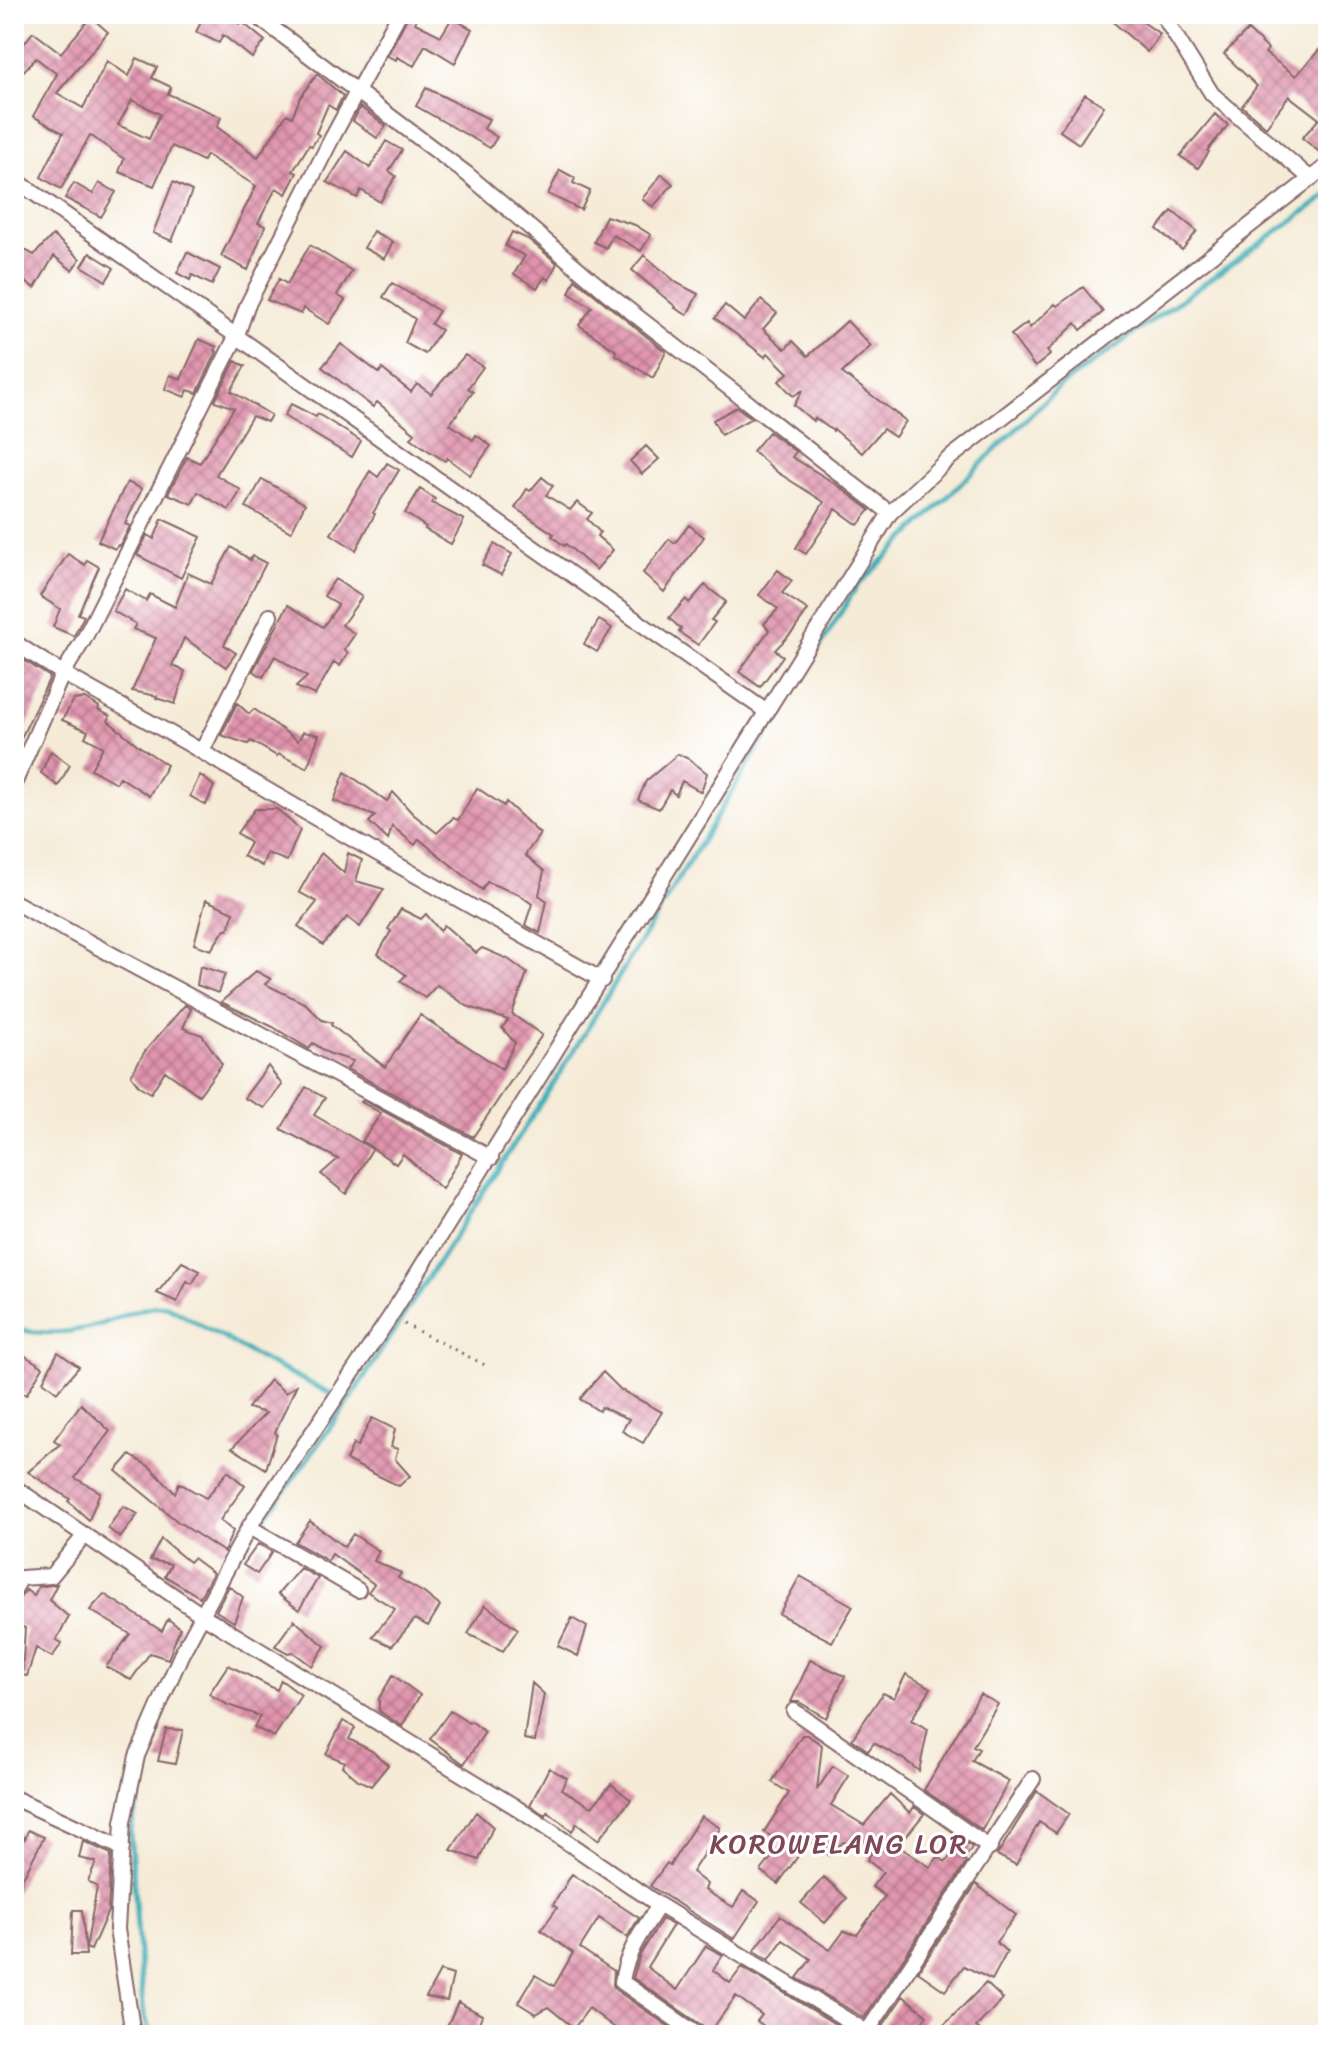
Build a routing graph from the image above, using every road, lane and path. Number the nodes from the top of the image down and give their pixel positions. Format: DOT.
graph roads {
  1 [pos="254,14"];
  2 [pos="399,14"];
  3 [pos="1162,14"];
  4 [pos="358,92"];
  5 [pos="1328,165"];
  6 [pos="14,179"];
  7 [pos="1311,179"];
  8 [pos="237,335"];
  9 [pos="890,513"];
  10 [pos="270,616"];
  11 [pos="14,642"];
  12 [pos="62,675"];
  13 [pos="767,712"];
  14 [pos="202,751"];
  15 [pos="14,783"];
  16 [pos="14,902"];
  17 [pos="602,980"];
  18 [pos="491,1158"];
  19 [pos="405,1325"];
  20 [pos="485,1365"];
  21 [pos="14,1487"];
  22 [pos="254,1530"];
  23 [pos="85,1535"];
  24 [pos="14,1590"];
  25 [pos="358,1590"];
  26 [pos="202,1615"];
  27 [pos="794,1711"];
  28 [pos="1033,1779"];
  29 [pos="14,1798"];
  30 [pos="122,1848"];
  31 [pos="990,1848"];
  32 [pos="659,1905"];
  33 [pos="870,2033"];
  34 [pos="133,2035"];
  35 [pos="698,2035"];
  1 -- 4 [label="street"];
  2 -- 4 [label="street"];
  3 -- 7 [label="street"];
  4 -- 8 [label="street"];
  4 -- 9 [label="street"];
  5 -- 7 [label="street"];
  6 -- 8 [label="street"];
  7 -- 9 [label="street"];
  8 -- 12 [label="street"];
  8 -- 13 [label="street"];
  9 -- 13 [label="street"];
  10 -- 14 [label="street"];
  11 -- 12 [label="street"];
  12 -- 14 [label="street"];
  12 -- 15 [label="street"];
  13 -- 17 [label="street"];
  14 -- 17 [label="street"];
  16 -- 18 [label="street"];
  17 -- 18 [label="street"];
  18 -- 22 [label="street"];
  19 -- 20 [label="path"];
  21 -- 23 [label="street"];
  22 -- 25 [label="street"];
  22 -- 26 [label="street"];
  23 -- 24 [label="street"];
  23 -- 26 [label="street"];
  26 -- 30 [label="street"];
  26 -- 32 [label="street"];
  27 -- 31 [label="street"];
  28 -- 31 [label="street"];
  29 -- 30 [label="street"];
  30 -- 34 [label="street"];
  31 -- 33 [label="street"];
  32 -- 33 [label="street"];
  32 -- 35 [label="street"];
}
